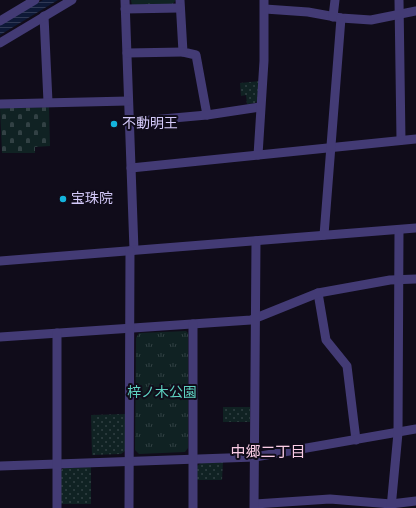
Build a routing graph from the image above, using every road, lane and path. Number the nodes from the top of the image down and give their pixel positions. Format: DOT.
graph roads {
  1 [pos="35,0"];
  2 [pos="72,0"];
  3 [pos="334,0"];
  4 [pos="399,0"];
  5 [pos="125,4"];
  6 [pos="180,4"];
  7 [pos="265,5"];
  8 [pos="416,11"];
  9 [pos="399,14"];
  10 [pos="44,16"];
  11 [pos="337,18"];
  12 [pos="0,21"];
  13 [pos="0,43"];
  14 [pos="183,52"];
  15 [pos="127,53"];
  16 [pos="128,101"];
  17 [pos="48,102"];
  18 [pos="0,104"];
  19 [pos="260,106"];
  20 [pos="207,115"];
  21 [pos="129,122"];
  22 [pos="416,139"];
  23 [pos="401,140"];
  24 [pos="330,148"];
  25 [pos="258,155"];
  26 [pos="131,168"];
  27 [pos="416,228"];
  28 [pos="399,230"];
  29 [pos="324,235"];
  30 [pos="256,241"];
  31 [pos="132,250"];
  32 [pos="0,261"];
  33 [pos="416,279"];
  34 [pos="399,280"];
  35 [pos="318,293"];
  36 [pos="255,318"];
  37 [pos="193,324"];
  38 [pos="129,328"];
  39 [pos="57,333"];
  40 [pos="0,337"];
  41 [pos="416,429"];
  42 [pos="398,433"];
  43 [pos="356,440"];
  44 [pos="255,457"];
  45 [pos="193,460"];
  46 [pos="129,461"];
  47 [pos="57,464"];
  48 [pos="0,466"];
  49 [pos="416,501"];
  50 [pos="254,506"];
  51 [pos="391,506"];
  52 [pos="56,508"];
  53 [pos="129,508"];
  54 [pos="193,508"];
  1 -- 12 [label="street"];
  2 -- 10 [label="street"];
  3 -- 11 [label="street"];
  4 -- 9 [label="street"];
  5 -- 6 [label="street"];
  5 -- 15 [label="street"];
  6 -- 14 [label="street"];
  7 -- 11 [label="street"];
  7 -- 19 [label="street"];
  8 -- 9 [label="street"];
  9 -- 11 [label="street"];
  9 -- 23 [label="street"];
  10 -- 13 [label="street"];
  10 -- 17 [label="street"];
  11 -- 24 [label="street"];
  14 -- 15 [label="street"];
  14 -- 20 [label="street"];
  15 -- 16 [label="street"];
  16 -- 17 [label="street"];
  16 -- 21 [label="street"];
  17 -- 18 [label="street"];
  19 -- 20 [label="street"];
  19 -- 25 [label="street"];
  20 -- 21 [label="street"];
  21 -- 26 [label="street"];
  22 -- 23 [label="street"];
  23 -- 24 [label="street"];
  24 -- 25 [label="street"];
  24 -- 29 [label="street"];
  25 -- 26 [label="street"];
  26 -- 31 [label="street"];
  27 -- 28 [label="street"];
  28 -- 29 [label="street"];
  28 -- 34 [label="street"];
  29 -- 30 [label="street"];
  30 -- 31 [label="street"];
  30 -- 36 [label="street"];
  31 -- 32 [label="street"];
  31 -- 38 [label="street"];
  33 -- 34 [label="street"];
  34 -- 35 [label="street"];
  34 -- 42 [label="street"];
  35 -- 36 [label="street"];
  35 -- 43 [label="street"];
  36 -- 37 [label="street"];
  36 -- 44 [label="street"];
  37 -- 38 [label="street"];
  37 -- 45 [label="street"];
  38 -- 39 [label="street"];
  38 -- 46 [label="street"];
  39 -- 40 [label="street"];
  39 -- 47 [label="street"];
  41 -- 42 [label="street"];
  42 -- 43 [label="street"];
  42 -- 51 [label="street"];
  43 -- 44 [label="street"];
  44 -- 45 [label="street"];
  44 -- 50 [label="street"];
  45 -- 46 [label="street"];
  45 -- 54 [label="street"];
  46 -- 47 [label="street"];
  46 -- 53 [label="street"];
  47 -- 48 [label="street"];
  47 -- 52 [label="street"];
  49 -- 51 [label="street"];
  50 -- 51 [label="street"];
}
